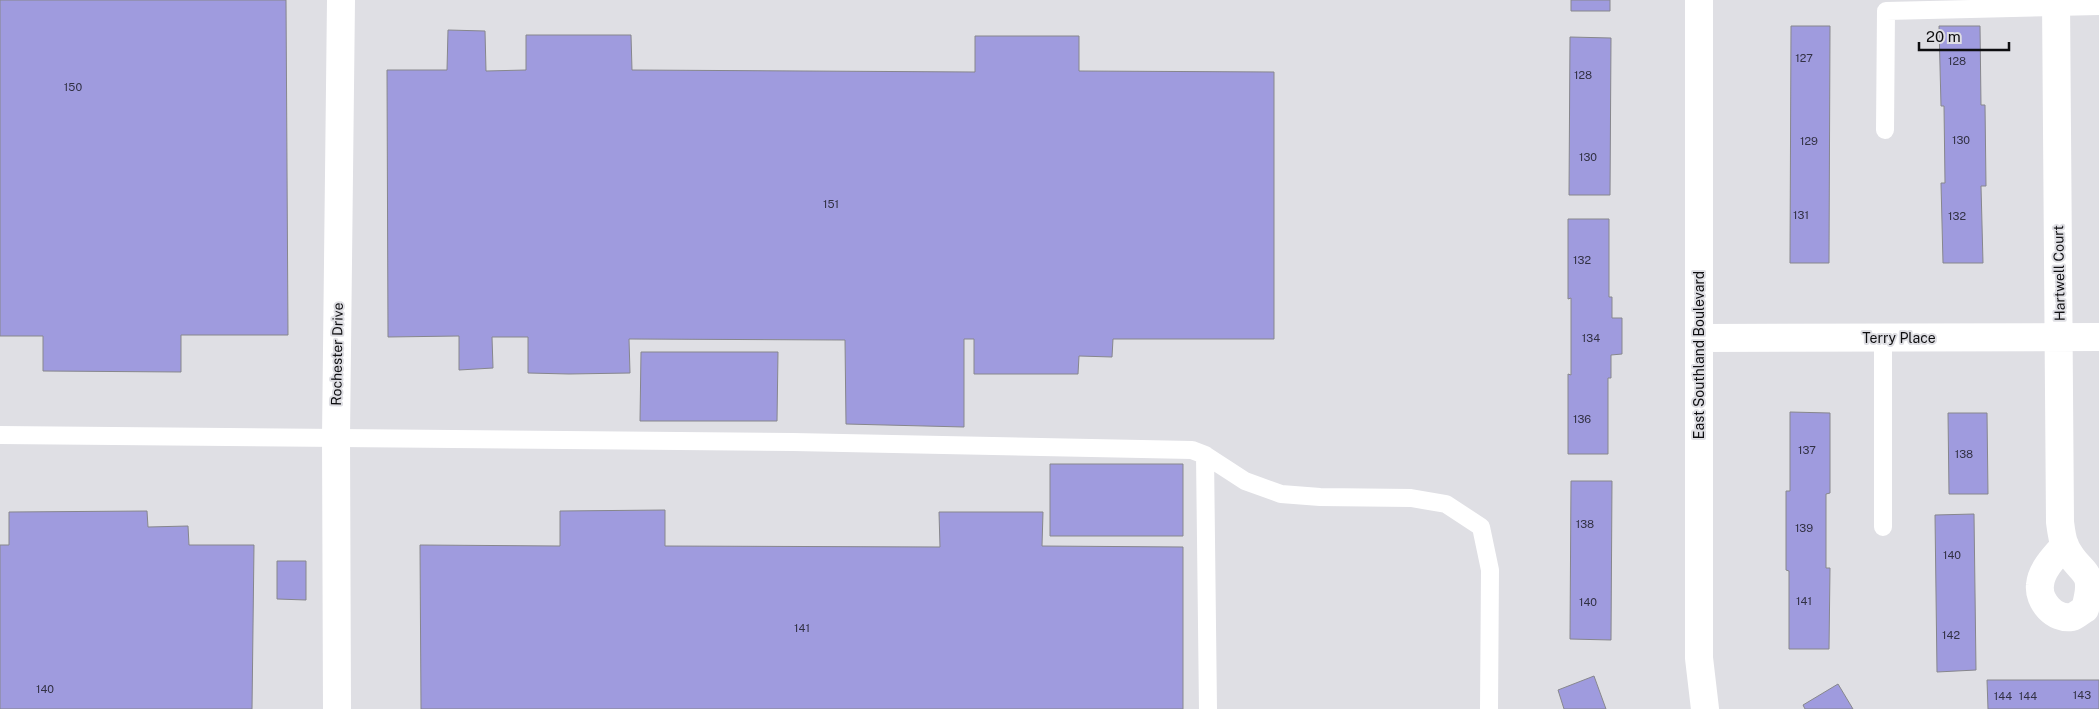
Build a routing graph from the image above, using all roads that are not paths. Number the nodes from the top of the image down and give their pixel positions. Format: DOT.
graph roads {
  1 [pos="341,0"];
  2 [pos="1700,0"];
  3 [pos="2056,4"];
  4 [pos="1886,6"];
  5 [pos="2099,6"];
  6 [pos="1885,130"];
  7 [pos="1699,338"];
  8 [pos="1884,338"];
  9 [pos="2060,338"];
  10 [pos="2099,338"];
  11 [pos="0,435"];
  12 [pos="336,437"];
  13 [pos="1205,455"];
  14 [pos="1883,527"];
  15 [pos="2065,545"];
  16 [pos="337,709"];
  17 [pos="1208,709"];
  18 [pos="1489,709"];
  19 [pos="1705,709"];
  1 -- 12 [label="street, Rochester Drive"];
  2 -- 7 [label="street, East Southland Boulevard"];
  3 -- 4 [label="lane"];
  3 -- 5 [label="lane"];
  3 -- 9 [label="street, Hartwell Court"];
  4 -- 6 [label="lane"];
  7 -- 8 [label="street, Terry Place"];
  7 -- 19 [label="street, East Southland Boulevard"];
  8 -- 9 [label="street, Terry Place"];
  8 -- 14 [label="lane"];
  9 -- 10 [label="street, Terry Place"];
  9 -- 15 [label="street, Hartwell Court"];
  11 -- 12 [label="lane"];
  12 -- 13 [label="lane"];
  12 -- 16 [label="street, Rochester Drive"];
  13 -- 17 [label="lane"];
  13 -- 18 [label="lane"];
}
